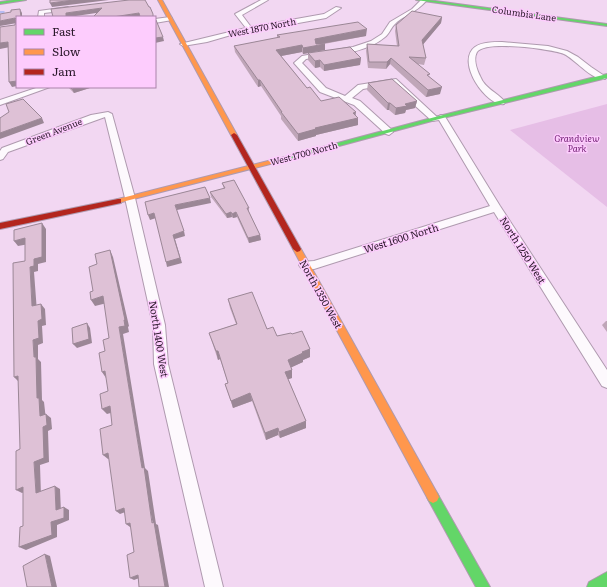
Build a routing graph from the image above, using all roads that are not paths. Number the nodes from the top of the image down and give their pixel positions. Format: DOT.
graph roads {
  1 [pos="24,0"];
  2 [pos="160,0"];
  3 [pos="265,0"];
  4 [pos="418,0"];
  5 [pos="423,0"];
  6 [pos="454,2"];
  7 [pos="0,3"];
  8 [pos="72,8"];
  9 [pos="338,8"];
  10 [pos="41,15"];
  11 [pos="170,19"];
  12 [pos="156,21"];
  13 [pos="607,25"];
  14 [pos="250,30"];
  15 [pos="184,44"];
  16 [pos="605,76"];
  17 [pos="43,88"];
  18 [pos="347,98"];
  19 [pos="502,102"];
  20 [pos="0,103"];
  21 [pos="108,114"];
  22 [pos="438,118"];
  23 [pos="389,132"];
  24 [pos="1,155"];
  25 [pos="251,168"];
  26 [pos="130,198"];
  27 [pos="496,208"];
  28 [pos="0,226"];
  29 [pos="305,265"];
  30 [pos="607,382"];
  31 [pos="607,579"];
  32 [pos="214,587"];
  33 [pos="483,587"];
  34 [pos="594,587"];
  1 -- 7 [label="street"];
  2 -- 11 [label="street, North 1350 West"];
  3 -- 14 [label="street"];
  4 -- 5 [label="street, Columbia Lane"];
  5 -- 6 [label="street, Columbia Lane"];
  5 -- 18 [label="street"];
  6 -- 13 [label="street, Columbia Lane"];
  8 -- 10 [label="street"];
  9 -- 14 [label="street, West 1870 North"];
  11 -- 12 [label="street"];
  11 -- 15 [label="street, North 1350 West"];
  14 -- 15 [label="street, West 1870 North"];
  15 -- 25 [label="street, North 1350 West"];
  16 -- 19 [label="street, West 1700 North"];
  16 -- 19 [label="street"];
  17 -- 20 [label="street"];
  18 -- 22 [label="street, North 1250 West"];
  18 -- 23 [label="street"];
  19 -- 22 [label="street, West 1700 North"];
  21 -- 24 [label="street, Green Avenue"];
  21 -- 26 [label="street, North 1400 West"];
  22 -- 23 [label="street, West 1700 North"];
  22 -- 27 [label="street, North 1250 West"];
  23 -- 25 [label="street, West 1700 North"];
  25 -- 26 [label="street, West 1700 North"];
  25 -- 29 [label="street, North 1350 West"];
  26 -- 28 [label="street, West 1700 North"];
  26 -- 32 [label="street, North 1400 West"];
  27 -- 29 [label="street, West 1600 North"];
  27 -- 30 [label="street, North 1250 West"];
  29 -- 33 [label="street, North 1350 West"];
  31 -- 34 [label="street"];
}
